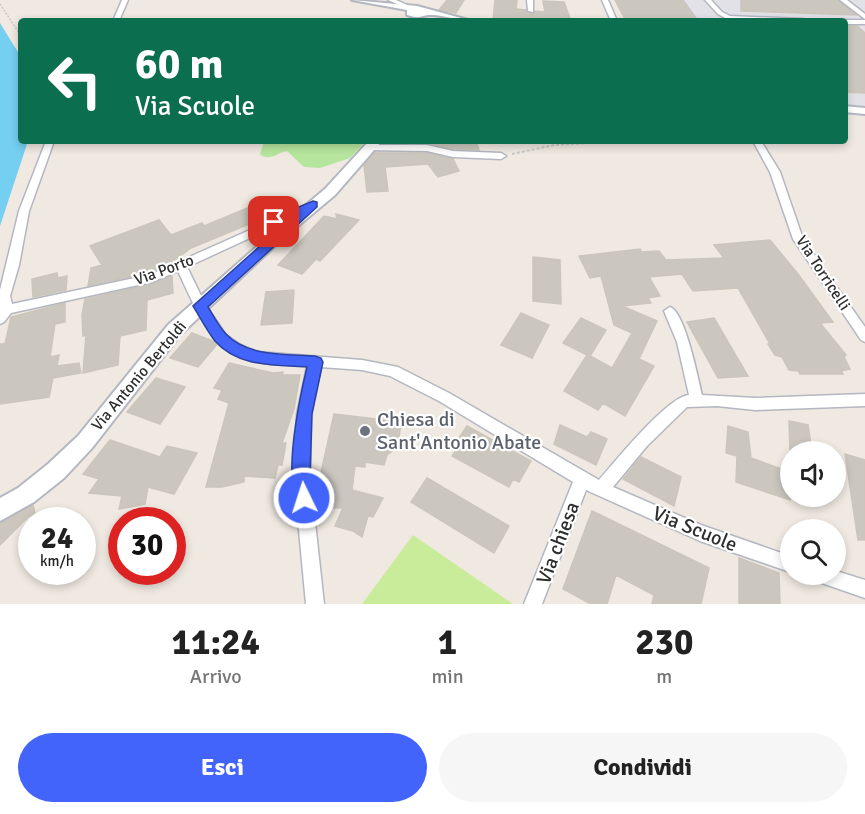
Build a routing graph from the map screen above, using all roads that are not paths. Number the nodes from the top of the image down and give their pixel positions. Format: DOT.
graph roads {
  1 [pos="125,0"];
  2 [pos="356,0"];
  3 [pos="530,0"];
  4 [pos="604,0"];
  5 [pos="708,0"];
  6 [pos="843,0"];
  7 [pos="394,4"];
  8 [pos="531,11"];
  9 [pos="420,13"];
  10 [pos="865,17"];
  11 [pos="117,18"];
  12 [pos="450,18"];
  13 [pos="613,18"];
  14 [pos="729,18"];
  15 [pos="848,22"];
  16 [pos="865,22"];
  17 [pos="848,109"];
  18 [pos="865,111"];
  19 [pos="49,144"];
  20 [pos="759,144"];
  21 [pos="373,145"];
  22 [pos="501,156"];
  23 [pos="313,205"];
  24 [pos="260,229"];
  25 [pos="275,238"];
  26 [pos="180,266"];
  27 [pos="200,306"];
  28 [pos="670,311"];
  29 [pos="3,314"];
  30 [pos="865,337"];
  31 [pos="315,362"];
  32 [pos="865,400"];
  33 [pos="697,401"];
  34 [pos="582,480"];
  35 [pos="601,490"];
  36 [pos="0,510"];
  37 [pos="780,561"];
  38 [pos="846,583"];
  39 [pos="865,589"];
  40 [pos="315,604"];
  41 [pos="533,604"];
  1 -- 11 [label="street"];
  2 -- 7 [label="street"];
  3 -- 8 [label="street"];
  4 -- 13 [label="street"];
  5 -- 14 [label="street"];
  6 -- 10 [label="street"];
  7 -- 9 [label="street"];
  9 -- 12 [label="street"];
  15 -- 16 [label="street"];
  17 -- 18 [label="street"];
  19 -- 29 [label="street, Via Porto"];
  20 -- 30 [label="street, Via Torricelli"];
  21 -- 22 [label="street"];
  21 -- 23 [label="street, Via Antonio Bertoldi"];
  23 -- 24 [label="street, Via Porto"];
  23 -- 25 [label="street, Via Antonio Bertoldi"];
  24 -- 25 [label="street"];
  24 -- 26 [label="street, Via Porto"];
  25 -- 27 [label="street, Via Antonio Bertoldi"];
  26 -- 27 [label="street, Via Scuole"];
  26 -- 29 [label="street, Via Porto"];
  27 -- 31 [label="street, Via Scuole"];
  27 -- 36 [label="street, Via Antonio Bertoldi"];
  28 -- 33 [label="street"];
  31 -- 34 [label="street, Via Scuole"];
  31 -- 40 [label="street"];
  32 -- 33 [label="street"];
  33 -- 35 [label="street"];
  34 -- 35 [label="street, Via Scuole"];
  34 -- 41 [label="street, Via chiesa"];
  35 -- 37 [label="street, Via Scuole"];
  38 -- 39 [label="street"];
}
